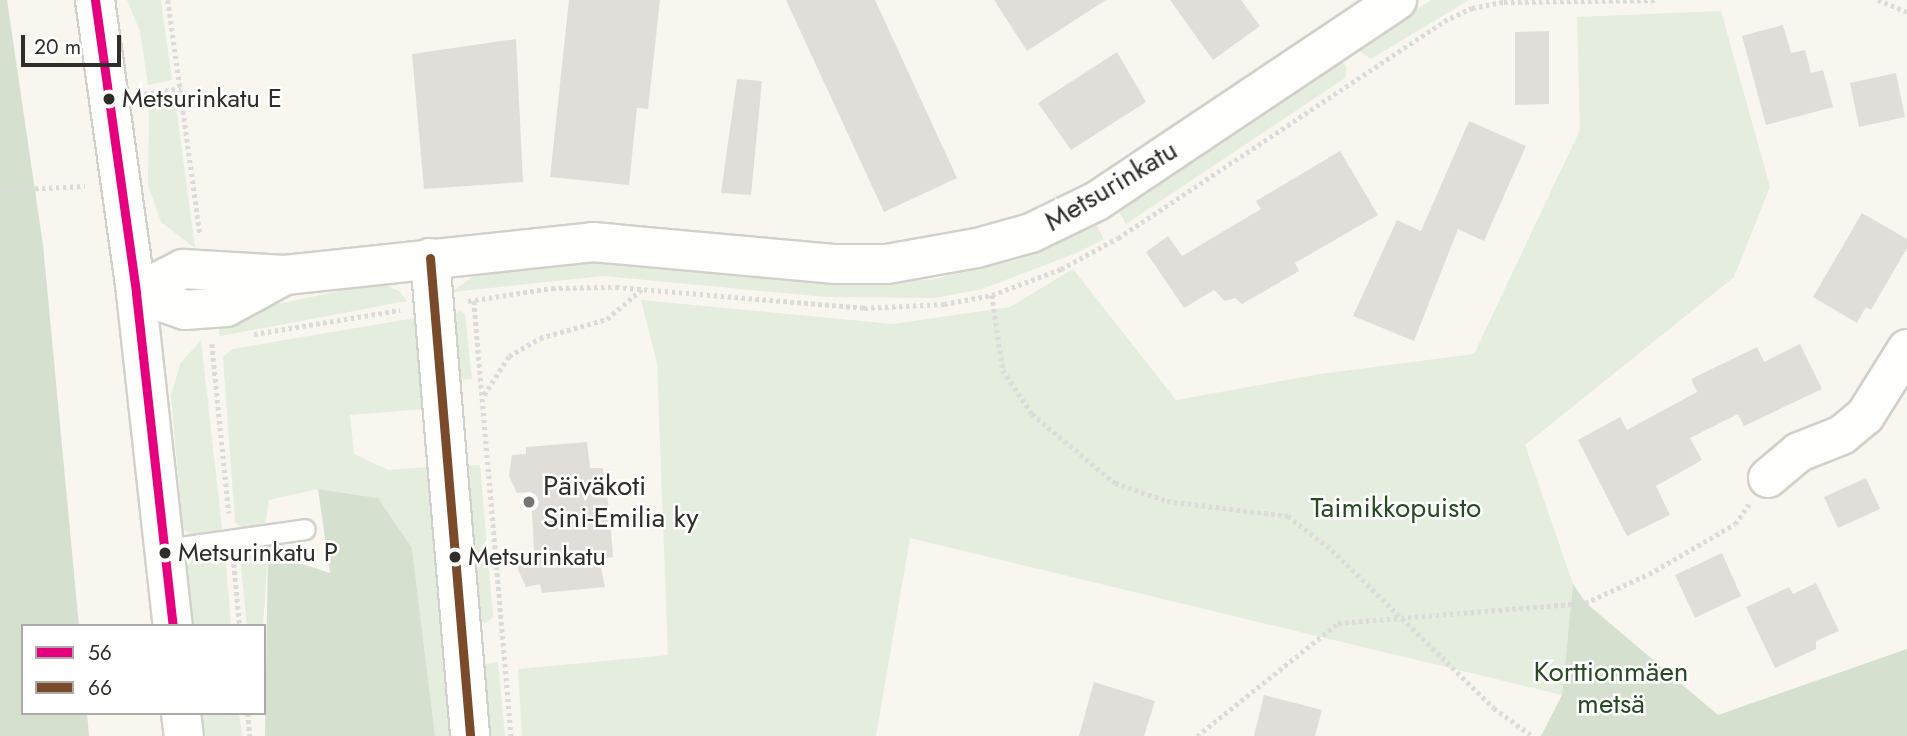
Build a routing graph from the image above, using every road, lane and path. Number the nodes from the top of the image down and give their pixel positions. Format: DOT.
graph roads {
  1 [pos="95,0"];
  2 [pos="1878,0"];
  3 [pos="1372,6"];
  4 [pos="1907,12"];
  5 [pos="181,88"];
  6 [pos="144,94"];
  7 [pos="121,182"];
  8 [pos="0,190"];
  9 [pos="430,258"];
  10 [pos="643,289"];
  11 [pos="136,293"];
  12 [pos="992,295"];
  13 [pos="474,301"];
  14 [pos="1907,349"];
  15 [pos="483,397"];
  16 [pos="1768,478"];
  17 [pos="304,529"];
  18 [pos="165,549"];
  19 [pos="1398,619"];
  20 [pos="173,624"];
  21 [pos="181,715"];
  22 [pos="248,715"];
  23 [pos="184,736"];
  24 [pos="250,736"];
  25 [pos="470,736"];
  26 [pos="511,736"];
  27 [pos="1197,736"];
  28 [pos="1532,736"];
  1 -- 7 [label="street"];
  2 -- 4 [label="path"];
  3 -- 9 [label="street, Metsurinkatu"];
  5 -- 6 [label="path"];
  7 -- 8 [label="path"];
  7 -- 11 [label="street"];
  9 -- 11 [label="street, Metsurinkatu"];
  9 -- 25 [label="street"];
  10 -- 15 [label="path"];
  11 -- 18 [label="street"];
  12 -- 19 [label="path"];
  13 -- 15 [label="path"];
  14 -- 16 [label="street"];
  15 -- 26 [label="path"];
  16 -- 19 [label="path"];
  17 -- 18 [label="lane"];
  18 -- 20 [label="street"];
  19 -- 27 [label="path"];
  19 -- 28 [label="path"];
  21 -- 23 [label="street"];
  22 -- 24 [label="path"];
}
